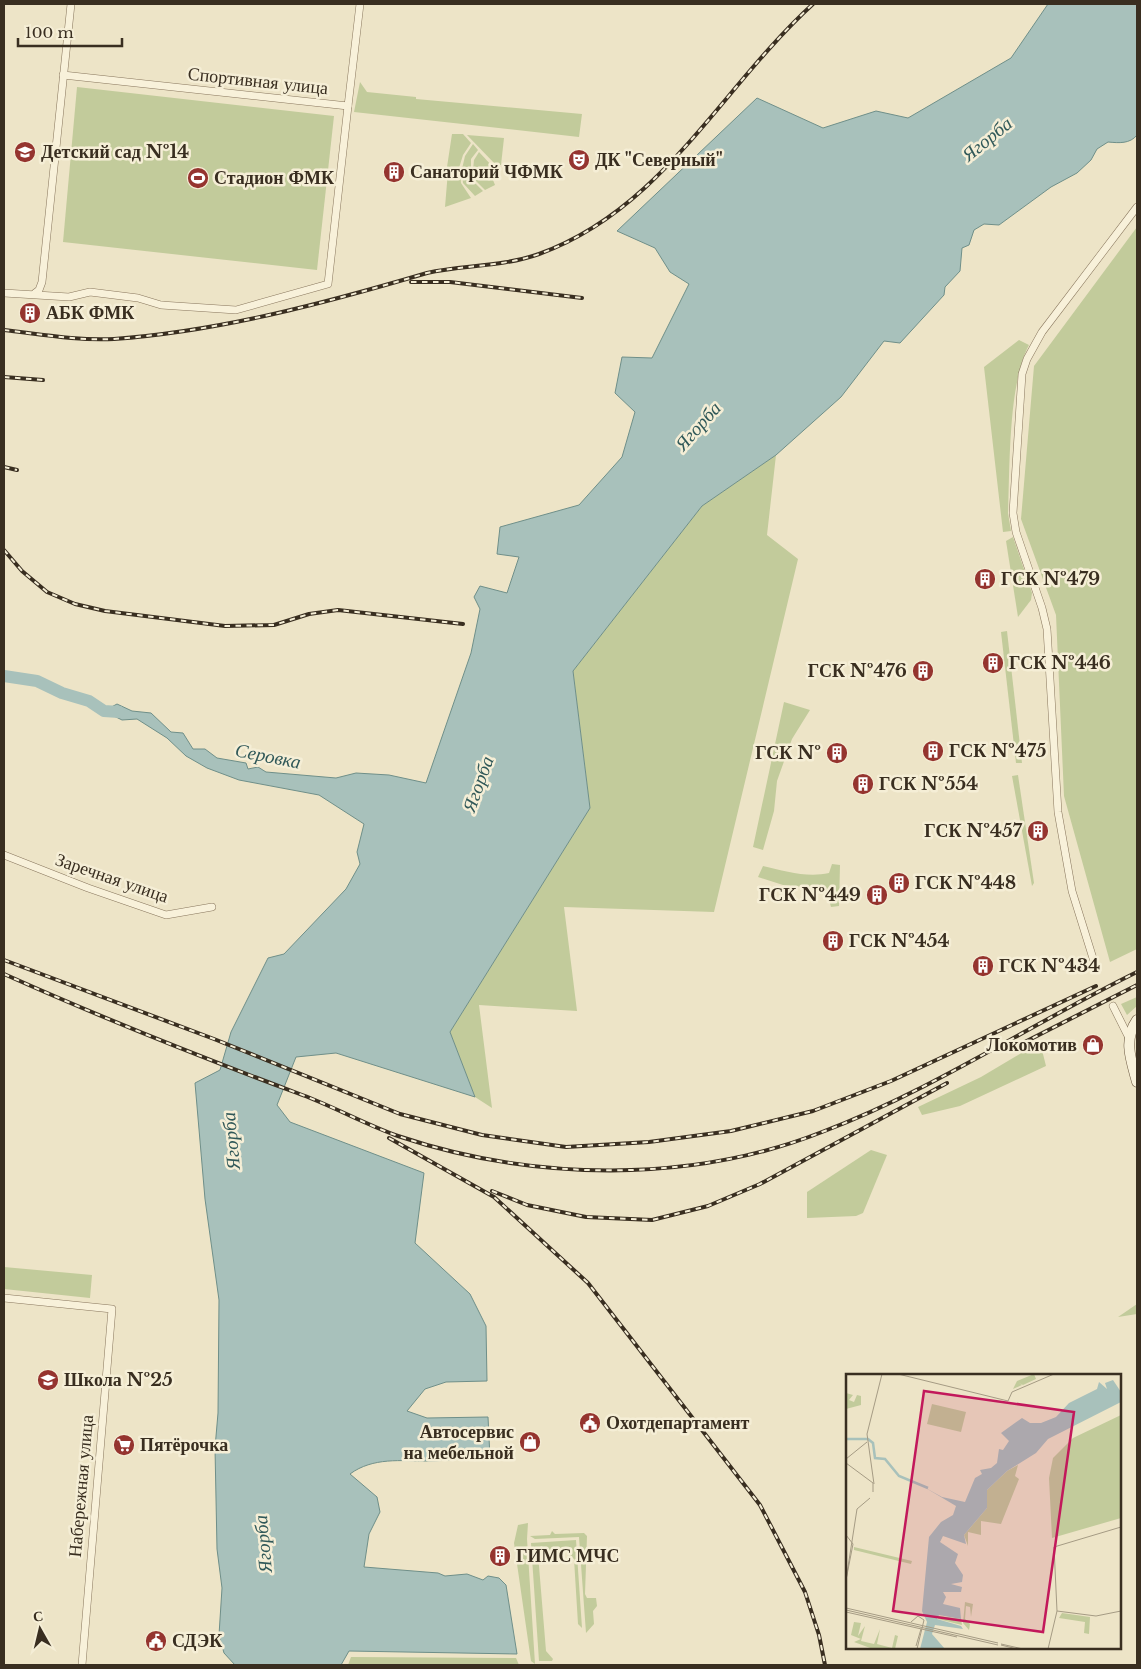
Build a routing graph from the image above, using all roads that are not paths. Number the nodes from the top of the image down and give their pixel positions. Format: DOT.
graph roads {
  1 [pos="71,4"];
  2 [pos="360,4"];
  3 [pos="63,75"];
  4 [pos="348,106"];
  5 [pos="1137,207"];
  6 [pos="4,293"];
  7 [pos="36,293"];
  8 [pos="4,854"];
  9 [pos="212,906"];
  10 [pos="1096,968"];
  11 [pos="1113,1006"];
  12 [pos="1137,1020"];
  13 [pos="1129,1038"];
  14 [pos="1137,1082"];
  15 [pos="4,1298"];
  16 [pos="82,1665"];
  1 -- 3 [label="street"];
  2 -- 4 [label="street, Спортивная улица"];
  3 -- 4 [label="street, Спортивная улица"];
  3 -- 7 [label="street"];
  4 -- 7 [label="street"];
  5 -- 10 [label="street"];
  6 -- 7 [label="street"];
  8 -- 9 [label="street, Заречная улица"];
  11 -- 13 [label="street"];
  12 -- 13 [label="street"];
  13 -- 14 [label="street"];
  15 -- 16 [label="street, Набережная улица"];
}
